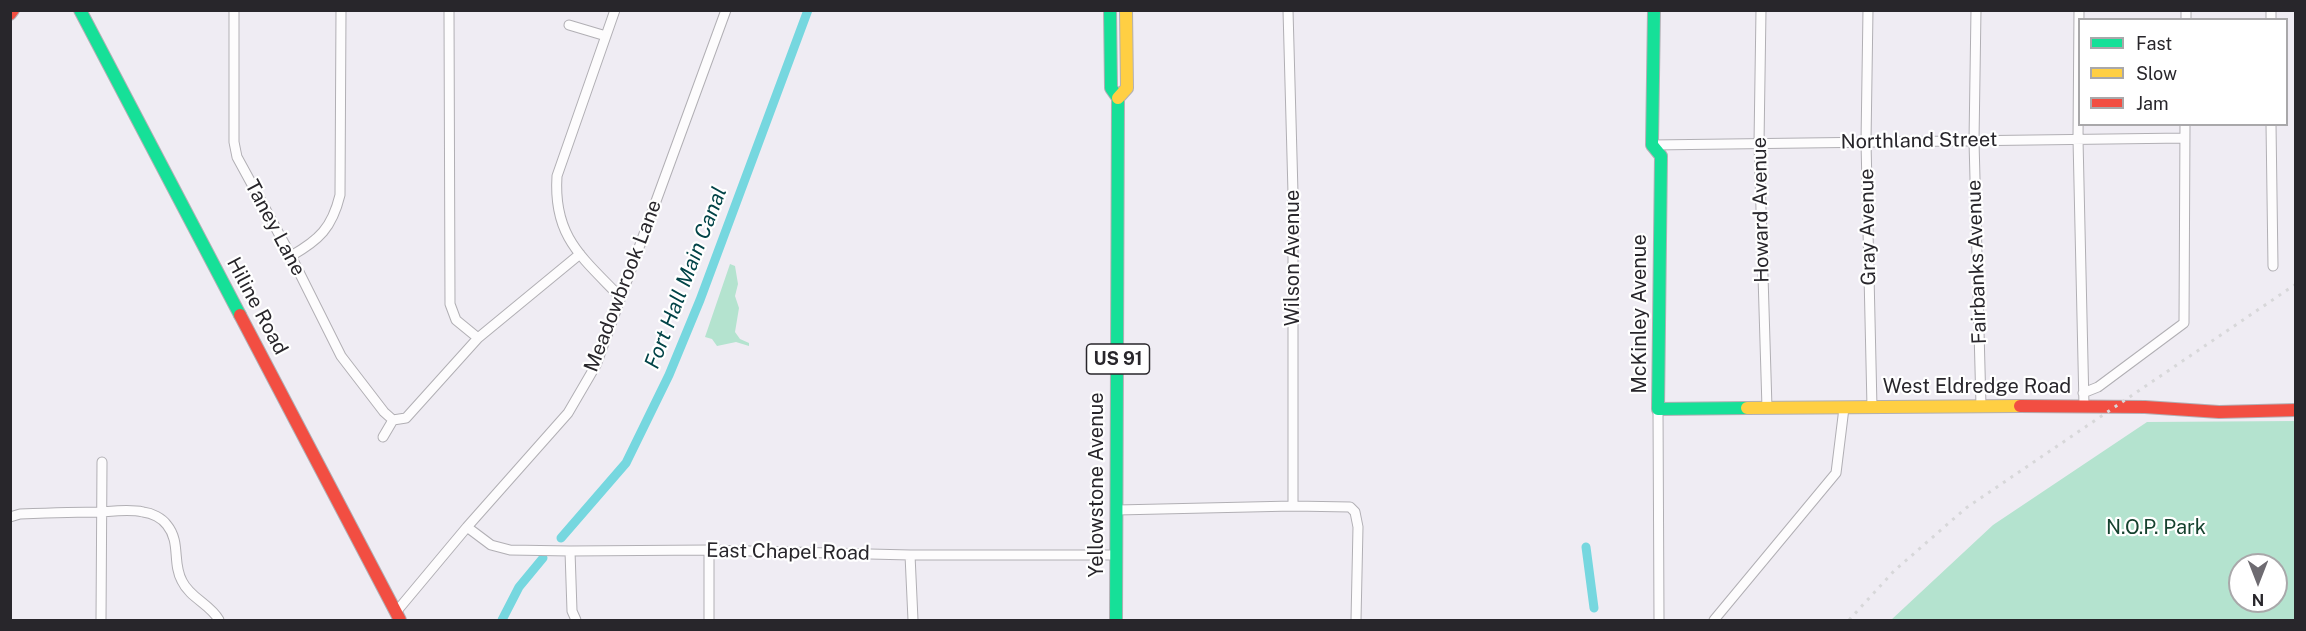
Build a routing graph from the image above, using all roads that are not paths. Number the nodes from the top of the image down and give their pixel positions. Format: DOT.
graph roads {
  1 [pos="80,10"];
  2 [pos="234,10"];
  3 [pos="341,10"];
  4 [pos="449,10"];
  5 [pos="615,10"];
  6 [pos="726,10"];
  7 [pos="1110,10"];
  8 [pos="1126,10"];
  9 [pos="1288,10"];
  10 [pos="1654,10"];
  11 [pos="1761,10"];
  12 [pos="1868,10"];
  13 [pos="1976,10"];
  14 [pos="569,25"];
  15 [pos="606,36"];
  16 [pos="1118,98"];
  17 [pos="2078,126"];
  18 [pos="2185,126"];
  19 [pos="2271,126"];
  20 [pos="2185,138"];
  21 [pos="2078,139"];
  22 [pos="1974,141"];
  23 [pos="1866,142"];
  24 [pos="1759,143"];
  25 [pos="1652,145"];
  26 [pos="580,254"];
  27 [pos="291,256"];
  28 [pos="2273,266"];
  29 [pos="621,298"];
  30 [pos="478,338"];
  31 [pos="2083,393"];
  32 [pos="1981,406"];
  33 [pos="2084,406"];
  34 [pos="1872,407"];
  35 [pos="1767,408"];
  36 [pos="1844,408"];
  37 [pos="1658,409"];
  38 [pos="2295,410"];
  39 [pos="393,420"];
  40 [pos="383,437"];
  41 [pos="102,462"];
  42 [pos="1293,506"];
  43 [pos="1117,510"];
  44 [pos="102,512"];
  45 [pos="10,517"];
  46 [pos="467,527"];
  47 [pos="709,550"];
  48 [pos="570,551"];
  49 [pos="910,555"];
  50 [pos="1116,555"];
  51 [pos="398,616"];
  52 [pos="102,621"];
  53 [pos="219,621"];
  54 [pos="576,621"];
  55 [pos="709,621"];
  56 [pos="913,621"];
  57 [pos="1116,621"];
  58 [pos="1356,621"];
  59 [pos="1659,621"];
  60 [pos="1714,621"];
  1 -- 51 [label="street, Hiline Road"];
  2 -- 27 [label="street, Taney Lane"];
  3 -- 27 [label="street"];
  4 -- 30 [label="street"];
  5 -- 15 [label="street"];
  6 -- 29 [label="street, Meadowbrook Lane"];
  7 -- 16 [label="street, Yellowstone Avenue / US 91"];
  8 -- 16 [label="street, Yellowstone Avenue / US 91"];
  9 -- 42 [label="street, Wilson Avenue"];
  10 -- 25 [label="street, McKinley Avenue"];
  11 -- 24 [label="street, Howard Avenue"];
  12 -- 23 [label="street, Gray Avenue"];
  13 -- 22 [label="street, Fairbanks Avenue"];
  14 -- 15 [label="street"];
  15 -- 26 [label="street"];
  16 -- 43 [label="street, Yellowstone Avenue / US 91"];
  17 -- 21 [label="street"];
  18 -- 20 [label="street"];
  19 -- 28 [label="street"];
  20 -- 21 [label="street, Northland Street"];
  20 -- 31 [label="street"];
  21 -- 22 [label="street, Northland Street"];
  21 -- 31 [label="street"];
  22 -- 23 [label="street, Northland Street"];
  22 -- 32 [label="street, Fairbanks Avenue"];
  23 -- 24 [label="street, Northland Street"];
  23 -- 34 [label="street, Gray Avenue"];
  24 -- 25 [label="street, Northland Street"];
  24 -- 35 [label="street, Howard Avenue"];
  25 -- 37 [label="street, McKinley Avenue"];
  26 -- 29 [label="street"];
  26 -- 30 [label="street"];
  27 -- 39 [label="street, Taney Lane"];
  29 -- 46 [label="street, Meadowbrook Lane"];
  30 -- 39 [label="street"];
  31 -- 33 [label="street"];
  32 -- 33 [label="street, West Eldredge Road"];
  32 -- 34 [label="street, West Eldredge Road"];
  33 -- 38 [label="street, West Eldredge Road"];
  34 -- 36 [label="street, West Eldredge Road"];
  35 -- 36 [label="street, West Eldredge Road"];
  35 -- 37 [label="street, West Eldredge Road"];
  36 -- 60 [label="street"];
  37 -- 59 [label="street, McKinley Avenue"];
  39 -- 40 [label="street"];
  41 -- 44 [label="street"];
  42 -- 43 [label="street"];
  42 -- 58 [label="street"];
  43 -- 50 [label="street, Yellowstone Avenue / US 91"];
  44 -- 45 [label="street"];
  44 -- 52 [label="street"];
  44 -- 53 [label="street"];
  46 -- 48 [label="street, East Chapel Road"];
  46 -- 51 [label="street, Meadowbrook Lane"];
  47 -- 48 [label="street, East Chapel Road"];
  47 -- 49 [label="street, East Chapel Road"];
  47 -- 55 [label="street"];
  48 -- 54 [label="street"];
  49 -- 50 [label="street, East Chapel Road"];
  49 -- 56 [label="street"];
  50 -- 57 [label="street, Yellowstone Avenue / US 91"];
}
